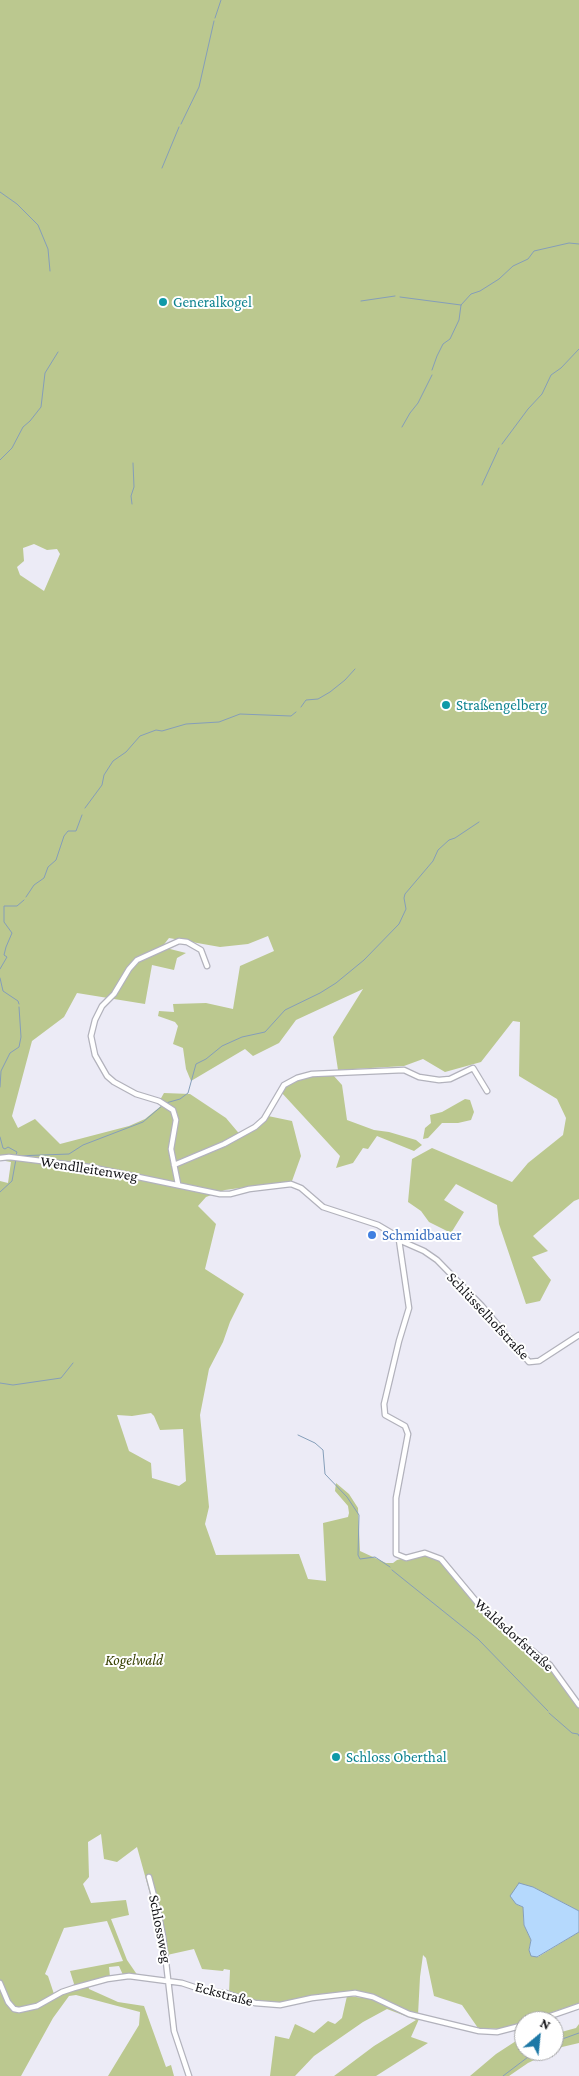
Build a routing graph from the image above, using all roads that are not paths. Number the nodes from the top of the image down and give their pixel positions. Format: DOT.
graph roads {
  1 [pos="208,966"];
  2 [pos="488,1091"];
  3 [pos="0,1158"];
  4 [pos="174,1165"];
  5 [pos="178,1184"];
  6 [pos="399,1240"];
  7 [pos="579,1336"];
  8 [pos="579,1705"];
  9 [pos="149,1877"];
  10 [pos="169,1982"];
  11 [pos="0,1983"];
  12 [pos="579,2006"];
  13 [pos="564,2011"];
  14 [pos="514,2028"];
  15 [pos="188,2076"];
  1 -- 4 [label="street"];
  2 -- 4 [label="street"];
  3 -- 5 [label="street, Wendlleitenweg"];
  4 -- 5 [label="street"];
  5 -- 6 [label="street"];
  6 -- 7 [label="street, Schlüsselhofstraße"];
  6 -- 8 [label="street, Waldsdorfstraße"];
  9 -- 10 [label="street, Schlossweg"];
  10 -- 11 [label="street, Eckstraße"];
  10 -- 14 [label="street, Eckstraße"];
  10 -- 15 [label="street, Schlossweg"];
  12 -- 13 [label="street"];
}
